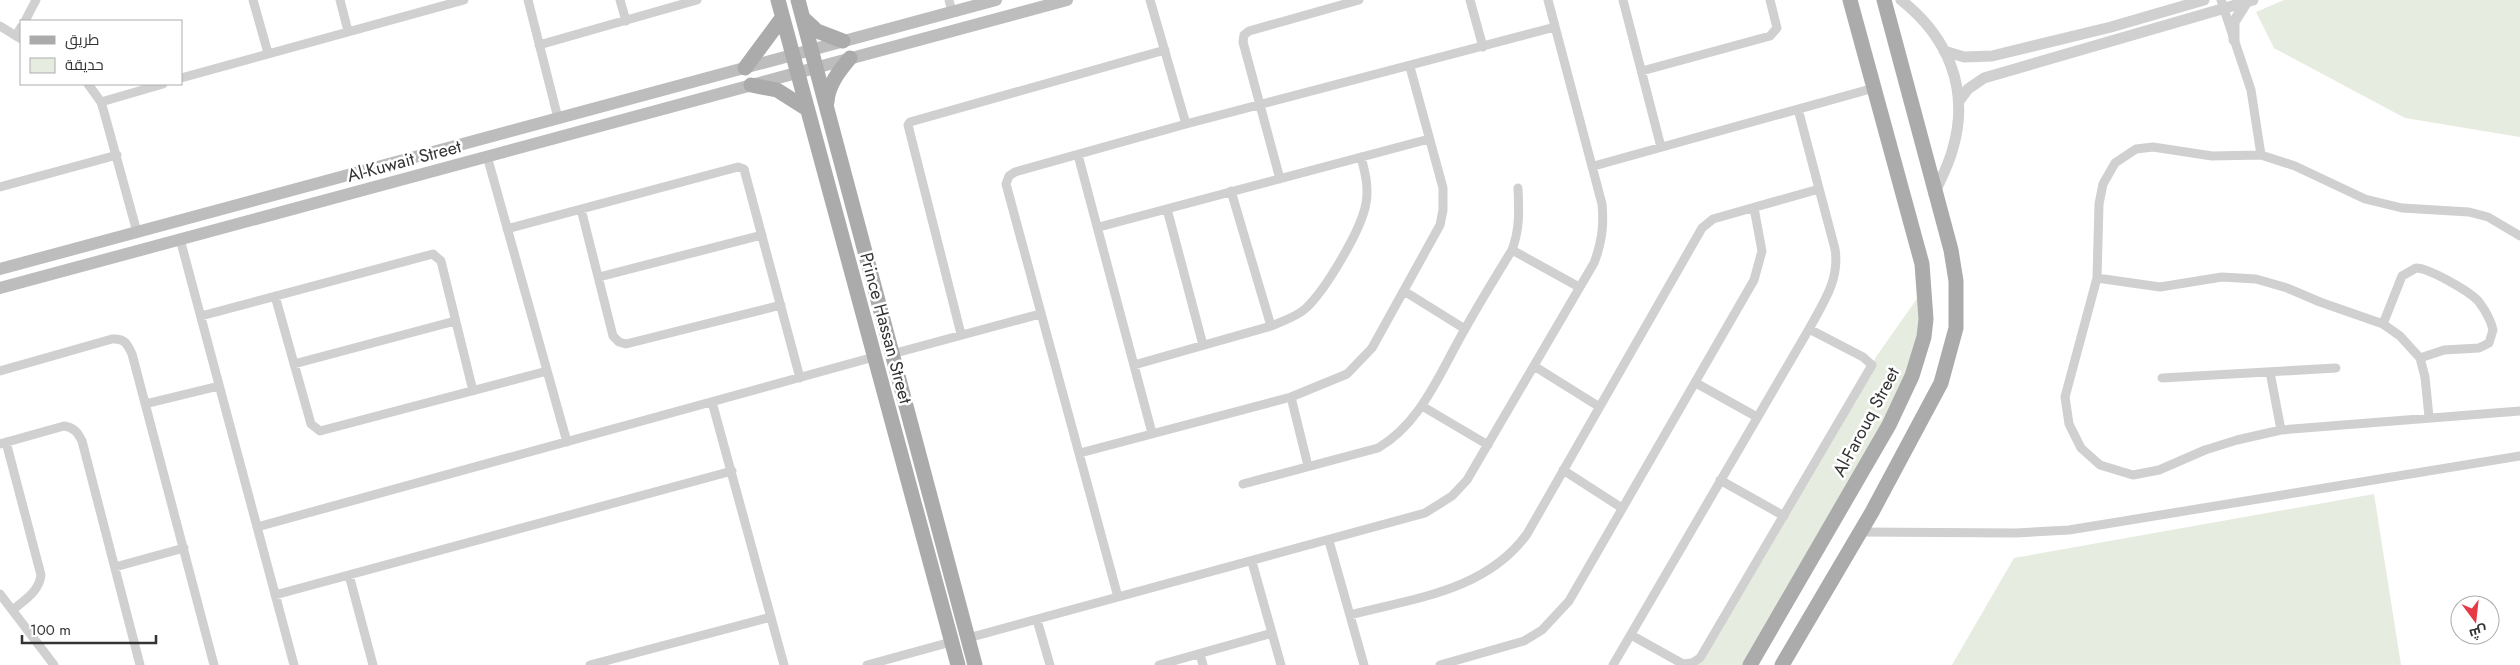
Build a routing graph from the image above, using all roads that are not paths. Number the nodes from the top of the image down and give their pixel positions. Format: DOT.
graph roads {
  1 [pos="36,0"];
  2 [pos="252,0"];
  3 [pos="340,0"];
  4 [pos="422,0"];
  5 [pos="464,0"];
  6 [pos="528,0"];
  7 [pos="620,0"];
  8 [pos="697,0"];
  9 [pos="778,0"];
  10 [pos="996,0"];
  11 [pos="1067,0"];
  12 [pos="1150,0"];
  13 [pos="1359,0"];
  14 [pos="1470,0"];
  15 [pos="1548,0"];
  16 [pos="1623,0"];
  17 [pos="1770,0"];
  18 [pos="1850,0"];
  19 [pos="1884,0"];
  20 [pos="1901,0"];
  21 [pos="2204,0"];
  22 [pos="2249,2"];
  23 [pos="2222,5"];
  24 [pos="951,6"];
  25 [pos="800,7"];
  26 [pos="425,11"];
  27 [pos="782,18"];
  28 [pos="25,20"];
  29 [pos="626,21"];
  30 [pos="0,26"];
  31 [pos="1555,27"];
  32 [pos="348,31"];
  33 [pos="19,37"];
  34 [pos="2234,40"];
  35 [pos="843,41"];
  36 [pos="539,45"];
  37 [pos="1483,47"];
  38 [pos="812,50"];
  39 [pos="1165,50"];
  40 [pos="1944,51"];
  41 [pos="268,53"];
  42 [pos="792,55"];
  43 [pos="850,58"];
  44 [pos="1410,67"];
  45 [pos="745,68"];
  46 [pos="816,68"];
  47 [pos="1642,71"];
  48 [pos="797,73"];
  49 [pos="182,78"];
  50 [pos="89,85"];
  51 [pos="160,85"];
  52 [pos="751,85"];
  53 [pos="1874,88"];
  54 [pos="1959,101"];
  55 [pos="101,102"];
  56 [pos="1259,104"];
  57 [pos="827,106"];
  58 [pos="807,109"];
  59 [pos="1798,109"];
  60 [pos="558,118"];
  61 [pos="1186,124"];
  62 [pos="1429,138"];
  63 [pos="1661,148"];
  64 [pos="117,155"];
  65 [pos="2261,155"];
  66 [pos="487,156"];
  67 [pos="1078,156"];
  68 [pos="1361,157"];
  69 [pos="1594,166"];
  70 [pos="349,175"];
  71 [pos="1280,179"];
  72 [pos="0,187"];
  73 [pos="1518,188"];
  74 [pos="1818,189"];
  75 [pos="1231,191"];
  76 [pos="356,192"];
  77 [pos="1934,194"];
  78 [pos="1754,208"];
  79 [pos="581,209"];
  80 [pos="1167,209"];
  81 [pos="1099,227"];
  82 [pos="507,229"];
  83 [pos="137,232"];
  84 [pos="762,235"];
  85 [pos="2520,236"];
  86 [pos="180,239"];
  87 [pos="1512,250"];
  88 [pos="0,269"];
  89 [pos="599,277"];
  90 [pos="2097,278"];
  91 [pos="1579,287"];
  92 [pos="0,288"];
  93 [pos="1404,291"];
  94 [pos="275,296"];
  95 [pos="780,305"];
  96 [pos="1040,314"];
  97 [pos="201,316"];
  98 [pos="455,321"];
  99 [pos="2383,324"];
  100 [pos="1271,326"];
  101 [pos="1465,329"];
  102 [pos="1809,329"];
  103 [pos="961,334"];
  104 [pos="1203,345"];
  105 [pos="892,354"];
  106 [pos="874,357"];
  107 [pos="2420,358"];
  108 [pos="294,364"];
  109 [pos="1134,364"];
  110 [pos="1534,366"];
  111 [pos="2336,368"];
  112 [pos="0,371"];
  113 [pos="547,372"];
  114 [pos="2270,372"];
  115 [pos="800,378"];
  116 [pos="2162,378"];
  117 [pos="1696,382"];
  118 [pos="219,386"];
  119 [pos="473,391"];
  120 [pos="1291,397"];
  121 [pos="712,402"];
  122 [pos="145,404"];
  123 [pos="1422,406"];
  124 [pos="1598,406"];
  125 [pos="2520,411"];
  126 [pos="1757,417"];
  127 [pos="2429,417"];
  128 [pos="2281,430"];
  129 [pos="1152,433"];
  130 [pos="567,442"];
  131 [pos="3,443"];
  132 [pos="1488,445"];
  133 [pos="1080,453"];
  134 [pos="2520,456"];
  135 [pos="1308,466"];
  136 [pos="1563,470"];
  137 [pos="732,471"];
  138 [pos="1720,480"];
  139 [pos="1243,484"];
  140 [pos="1622,508"];
  141 [pos="1784,516"];
  142 [pos="257,527"];
  143 [pos="1860,532"];
  144 [pos="1329,540"];
  145 [pos="184,548"];
  146 [pos="1252,562"];
  147 [pos="115,566"];
  148 [pos="349,575"];
  149 [pos="0,594"];
  150 [pos="275,595"];
  151 [pos="1118,597"];
  152 [pos="13,610"];
  153 [pos="1350,615"];
  154 [pos="770,616"];
  155 [pos="1037,620"];
  156 [pos="1272,633"];
  157 [pos="1631,634"];
  158 [pos="968,638"];
  159 [pos="951,642"];
  160 [pos="1200,654"];
  161 [pos="878,664"];
  162 [pos="54,665"];
  163 [pos="140,665"];
  164 [pos="214,665"];
  165 [pos="294,665"];
  166 [pos="373,665"];
  167 [pos="590,665"];
  168 [pos="784,665"];
  169 [pos="867,665"];
  170 [pos="958,665"];
  171 [pos="975,665"];
  172 [pos="1050,665"];
  173 [pos="1159,665"];
  174 [pos="1203,665"];
  175 [pos="1281,665"];
  176 [pos="1364,665"];
  177 [pos="1440,665"];
  178 [pos="1613,665"];
  179 [pos="1750,665"];
  180 [pos="1782,665"];
  1 -- 28 [label="street"];
  2 -- 41 [label="street"];
  3 -- 32 [label="street"];
  4 -- 26 [label="street"];
  5 -- 26 [label="street"];
  6 -- 36 [label="street"];
  7 -- 29 [label="street"];
  8 -- 29 [label="street"];
  9 -- 27 [label="main road, Prince Hassan Street"];
  10 -- 24 [label="main road, Al-Kuwait Street"];
  11 -- 43 [label="main road, Al-Kuwait Street"];
  12 -- 39 [label="street"];
  13 -- 56 [label="street"];
  14 -- 37 [label="street"];
  15 -- 31 [label="street"];
  16 -- 47 [label="street"];
  17 -- 47 [label="street"];
  18 -- 53 [label="main road, Al-Farouq Street"];
  19 -- 77 [label="main road"];
  20 -- 40 [label="street"];
  21 -- 40 [label="street"];
  22 -- 23 [label="street"];
  22 -- 34 [label="street"];
  23 -- 34 [label="street"];
  23 -- 54 [label="street"];
  24 -- 35 [label="main road, Al-Kuwait Street"];
  25 -- 35 [label="main road"];
  25 -- 38 [label="main road, Prince Hassan Street"];
  26 -- 32 [label="street"];
  27 -- 42 [label="main road, Prince Hassan Street"];
  27 -- 45 [label="main road"];
  29 -- 36 [label="street"];
  30 -- 33 [label="street"];
  31 -- 37 [label="street"];
  31 -- 69 [label="street"];
  32 -- 41 [label="street"];
  34 -- 65 [label="street"];
  35 -- 38 [label="main road, Al-Kuwait Street"];
  36 -- 60 [label="street"];
  37 -- 44 [label="street"];
  38 -- 42 [label="main road, Al-Kuwait Street"];
  38 -- 46 [label="main road, Prince Hassan Street"];
  39 -- 61 [label="street"];
  39 -- 103 [label="street"];
  40 -- 54 [label="street"];
  41 -- 49 [label="street"];
  42 -- 45 [label="main road, Al-Kuwait Street"];
  42 -- 48 [label="main road, Prince Hassan Street"];
  43 -- 46 [label="main road, Al-Kuwait Street"];
  43 -- 57 [label="main road"];
  44 -- 56 [label="street"];
  44 -- 62 [label="street"];
  45 -- 60 [label="main road, Al-Kuwait Street"];
  46 -- 48 [label="main road, Al-Kuwait Street"];
  46 -- 57 [label="main road, Prince Hassan Street"];
  47 -- 63 [label="street"];
  48 -- 52 [label="main road, Al-Kuwait Street"];
  48 -- 58 [label="main road, Prince Hassan Street"];
  50 -- 55 [label="street"];
  51 -- 55 [label="street"];
  52 -- 58 [label="main road"];
  52 -- 66 [label="main road, Al-Kuwait Street"];
  53 -- 59 [label="street"];
  53 -- 179 [label="main road, Al-Farouq Street"];
  54 -- 77 [label="street"];
  55 -- 64 [label="street"];
  56 -- 61 [label="street"];
  56 -- 71 [label="street"];
  57 -- 105 [label="main road, Prince Hassan Street"];
  58 -- 106 [label="main road, Prince Hassan Street"];
  59 -- 63 [label="street"];
  59 -- 74 [label="street"];
  60 -- 70 [label="main road, Al-Kuwait Street"];
  61 -- 67 [label="street"];
  62 -- 68 [label="street"];
  62 -- 93 [label="street"];
  63 -- 69 [label="street"];
  64 -- 72 [label="street"];
  64 -- 83 [label="street"];
  65 -- 85 [label="street"];
  65 -- 90 [label="street"];
  66 -- 76 [label="main road, Al-Kuwait Street"];
  66 -- 82 [label="street"];
  67 -- 81 [label="street"];
  67 -- 96 [label="street"];
  68 -- 71 [label="street"];
  68 -- 100 [label="street"];
  69 -- 91 [label="street"];
  70 -- 76 [label="main road"];
  70 -- 83 [label="main road, Al-Kuwait Street"];
  71 -- 75 [label="street"];
  73 -- 87 [label="street"];
  74 -- 78 [label="street"];
  74 -- 102 [label="street"];
  75 -- 80 [label="street"];
  75 -- 100 [label="street"];
  76 -- 86 [label="main road, Al-Kuwait Street"];
  77 -- 143 [label="main road"];
  78 -- 117 [label="street"];
  78 -- 124 [label="street"];
  79 -- 82 [label="street"];
  79 -- 84 [label="street"];
  79 -- 89 [label="street"];
  80 -- 81 [label="street"];
  80 -- 104 [label="street"];
  81 -- 109 [label="street"];
  82 -- 113 [label="street"];
  83 -- 88 [label="main road, Al-Kuwait Street"];
  84 -- 89 [label="street"];
  84 -- 95 [label="street"];
  86 -- 92 [label="main road, Al-Kuwait Street"];
  86 -- 97 [label="street"];
  87 -- 91 [label="street"];
  87 -- 101 [label="street"];
  89 -- 95 [label="street"];
  90 -- 99 [label="street"];
  90 -- 128 [label="street"];
  91 -- 110 [label="street"];
  93 -- 101 [label="street"];
  93 -- 120 [label="street"];
  94 -- 97 [label="street"];
  94 -- 98 [label="street"];
  94 -- 108 [label="street"];
  95 -- 115 [label="street"];
  96 -- 103 [label="street"];
  96 -- 133 [label="street"];
  97 -- 118 [label="street"];
  98 -- 108 [label="street"];
  98 -- 119 [label="street"];
  99 -- 107 [label="street"];
  99 -- 107 [label="street"];
  100 -- 104 [label="street"];
  101 -- 123 [label="street"];
  102 -- 126 [label="street"];
  102 -- 141 [label="street"];
  103 -- 105 [label="street"];
  104 -- 109 [label="street"];
  105 -- 158 [label="main road, Prince Hassan Street"];
  106 -- 115 [label="street"];
  106 -- 159 [label="main road, Prince Hassan Street"];
  107 -- 127 [label="street"];
  108 -- 119 [label="street"];
  109 -- 129 [label="street"];
  110 -- 124 [label="street"];
  110 -- 132 [label="street"];
  111 -- 114 [label="street"];
  112 -- 122 [label="street"];
  113 -- 119 [label="street"];
  113 -- 130 [label="street"];
  114 -- 116 [label="street"];
  114 -- 128 [label="street"];
  115 -- 121 [label="street"];
  117 -- 126 [label="street"];
  117 -- 140 [label="street"];
  118 -- 122 [label="street"];
  118 -- 142 [label="street"];
  120 -- 129 [label="street"];
  120 -- 135 [label="street"];
  121 -- 130 [label="street"];
  121 -- 137 [label="street"];
  122 -- 145 [label="street"];
  123 -- 132 [label="street"];
  123 -- 135 [label="street"];
  124 -- 136 [label="street"];
  125 -- 127 [label="street"];
  126 -- 138 [label="street"];
  127 -- 128 [label="street"];
  129 -- 133 [label="street"];
  130 -- 142 [label="street"];
  131 -- 147 [label="street"];
  131 -- 152 [label="street"];
  132 -- 144 [label="street"];
  133 -- 151 [label="street"];
  134 -- 143 [label="street"];
  135 -- 139 [label="street"];
  136 -- 140 [label="street"];
  136 -- 153 [label="street"];
  137 -- 148 [label="street"];
  137 -- 154 [label="street"];
  138 -- 141 [label="street"];
  138 -- 157 [label="street"];
  140 -- 177 [label="street"];
  141 -- 157 [label="street"];
  142 -- 150 [label="street"];
  143 -- 180 [label="main road"];
  144 -- 146 [label="street"];
  144 -- 153 [label="street"];
  145 -- 147 [label="street"];
  145 -- 164 [label="street"];
  146 -- 151 [label="street"];
  146 -- 156 [label="street"];
  147 -- 163 [label="street"];
  148 -- 150 [label="street"];
  148 -- 166 [label="street"];
  149 -- 152 [label="street"];
  150 -- 165 [label="street"];
  151 -- 155 [label="street"];
  152 -- 162 [label="street"];
  153 -- 176 [label="street"];
  154 -- 167 [label="street"];
  154 -- 168 [label="street"];
  155 -- 158 [label="street"];
  155 -- 172 [label="street"];
  156 -- 160 [label="street"];
  156 -- 175 [label="street"];
  157 -- 178 [label="street"];
  158 -- 171 [label="main road, Prince Hassan Street"];
  159 -- 161 [label="street"];
  159 -- 170 [label="main road, Prince Hassan Street"];
  160 -- 173 [label="street"];
  160 -- 174 [label="street"];
  161 -- 169 [label="street"];
}
